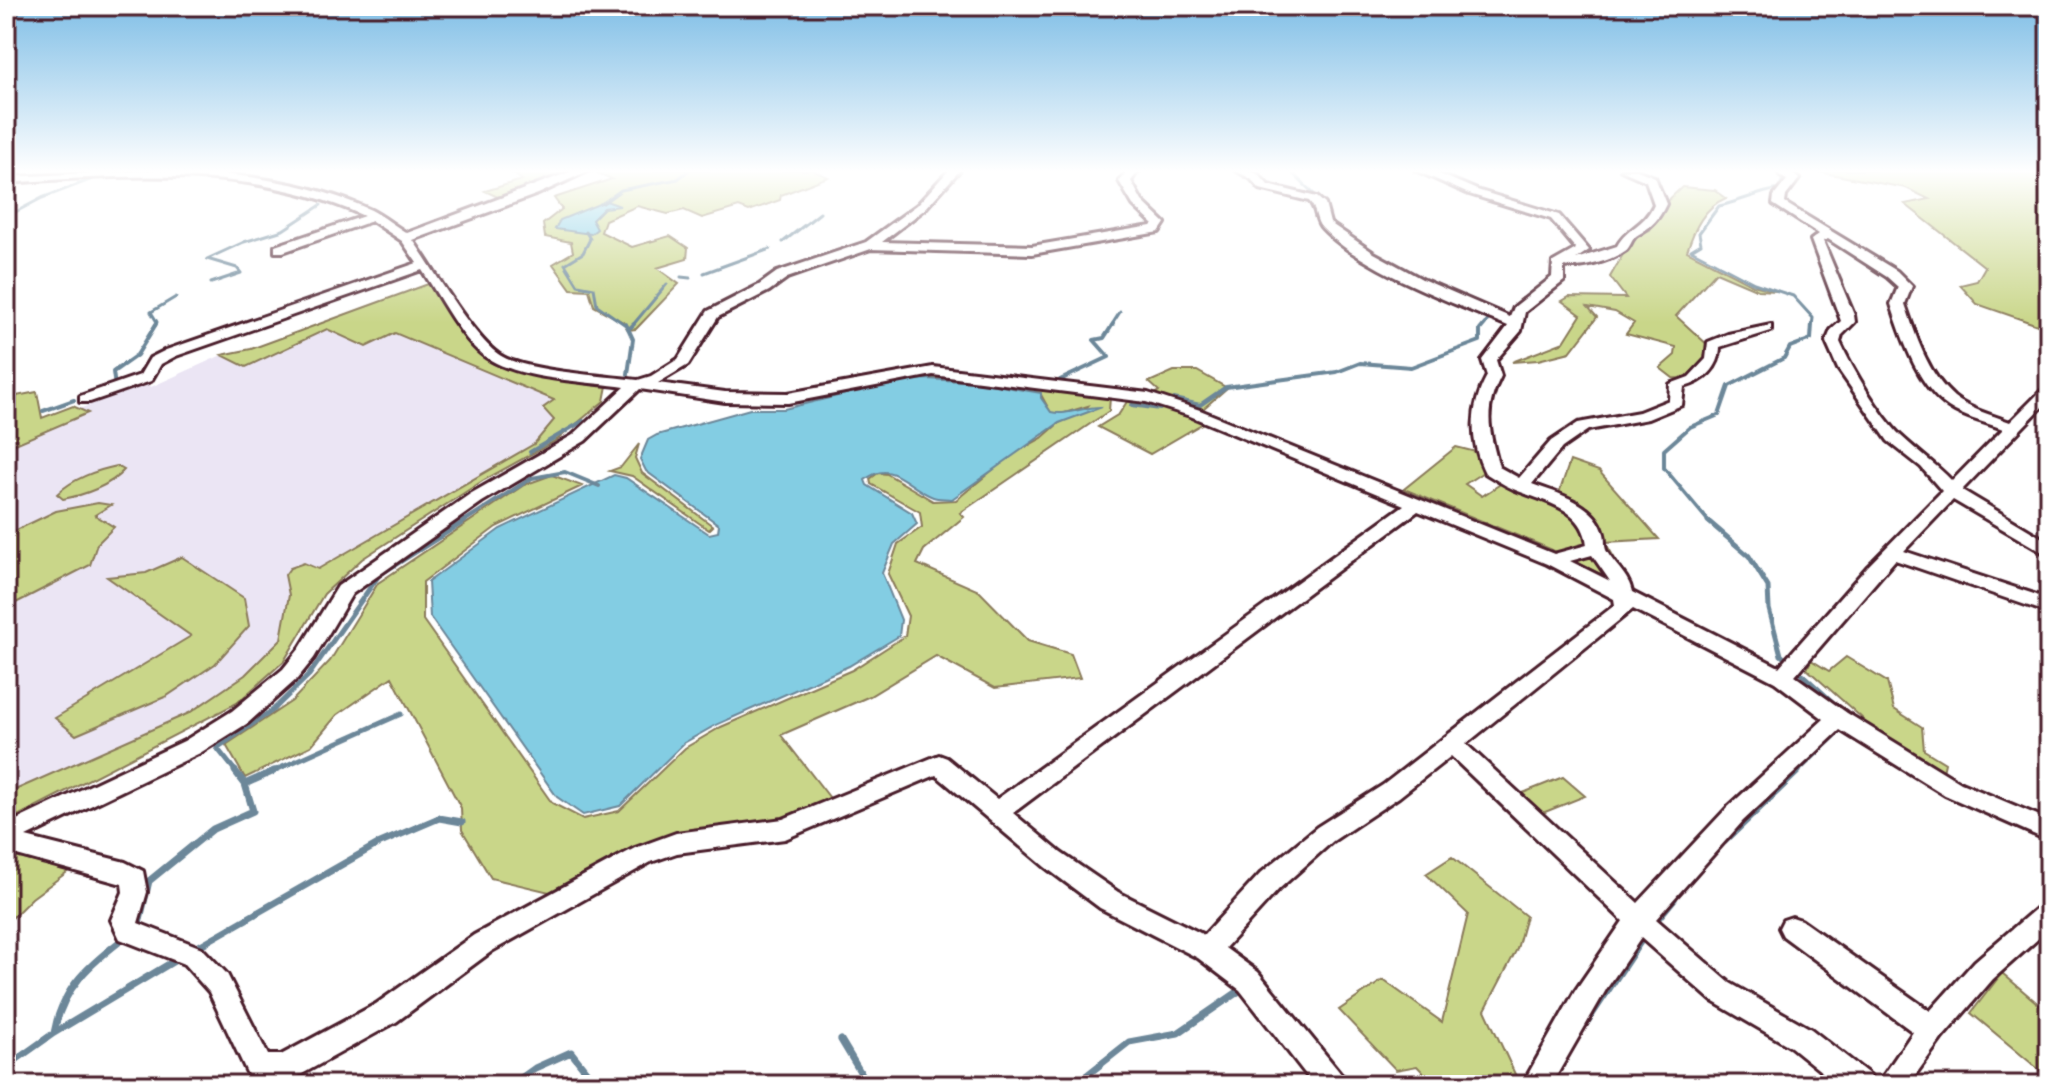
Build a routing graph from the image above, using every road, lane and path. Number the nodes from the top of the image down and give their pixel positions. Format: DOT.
graph roads {
  1 [pos="361,221"];
  2 [pos="382,221"];
  3 [pos="454,221"];
  4 [pos="902,221"];
  5 [pos="1157,221"];
  6 [pos="1324,221"];
  7 [pos="1559,221"];
  8 [pos="1652,221"];
  9 [pos="1805,221"];
  10 [pos="1827,235"];
  11 [pos="406,238"];
  12 [pos="870,245"];
  13 [pos="279,249"];
  14 [pos="425,265"];
  15 [pos="1560,267"];
  16 [pos="1517,325"];
  17 [pos="1766,328"];
  18 [pos="635,386"];
  19 [pos="2049,391"];
  20 [pos="85,399"];
  21 [pos="2013,428"];
  22 [pos="1521,487"];
  23 [pos="1951,491"];
  24 [pos="1417,504"];
  25 [pos="2047,547"];
  26 [pos="1596,548"];
  27 [pos="1892,553"];
  28 [pos="1553,560"];
  29 [pos="1624,597"];
  30 [pos="2049,606"];
  31 [pos="1790,668"];
  32 [pos="1839,719"];
  33 [pos="1451,743"];
  34 [pos="997,812"];
  35 [pos="2049,831"];
  36 [pos="6,836"];
  37 [pos="6,842"];
  38 [pos="2049,913"];
  39 [pos="1792,928"];
  40 [pos="1649,929"];
  41 [pos="1207,950"];
  42 [pos="1932,1029"];
  43 [pos="278,1077"];
  44 [pos="1332,1085"];
  45 [pos="1536,1085"];
  46 [pos="1860,1085"];
  47 [pos="1891,1085"];
  1 -- 13 [label="street"];
  2 -- 11 [label="street"];
  3 -- 11 [label="street"];
  4 -- 12 [label="street"];
  5 -- 12 [label="street"];
  6 -- 16 [label="street"];
  7 -- 15 [label="street"];
  8 -- 15 [label="street"];
  9 -- 10 [label="street"];
  10 -- 21 [label="street"];
  10 -- 23 [label="street"];
  11 -- 14 [label="street"];
  12 -- 18 [label="street"];
  14 -- 18 [label="street"];
  14 -- 20 [label="street"];
  15 -- 16 [label="street"];
  16 -- 22 [label="street"];
  17 -- 22 [label="street"];
  18 -- 24 [label="street"];
  18 -- 36 [label="street"];
  19 -- 21 [label="street"];
  21 -- 23 [label="street"];
  22 -- 26 [label="street"];
  23 -- 25 [label="street"];
  23 -- 27 [label="street"];
  24 -- 28 [label="street"];
  24 -- 34 [label="street"];
  26 -- 28 [label="street"];
  26 -- 29 [label="street"];
  27 -- 30 [label="street"];
  27 -- 31 [label="street"];
  28 -- 29 [label="street"];
  29 -- 31 [label="street"];
  29 -- 33 [label="street"];
  31 -- 32 [label="street"];
  32 -- 35 [label="street"];
  32 -- 40 [label="street"];
  33 -- 40 [label="street"];
  33 -- 41 [label="street"];
  34 -- 41 [label="street"];
  34 -- 43 [label="street"];
  37 -- 43 [label="street"];
  38 -- 42 [label="street"];
  39 -- 42 [label="street"];
  40 -- 45 [label="street"];
  40 -- 46 [label="street"];
  41 -- 44 [label="street"];
  42 -- 47 [label="street"];
}
